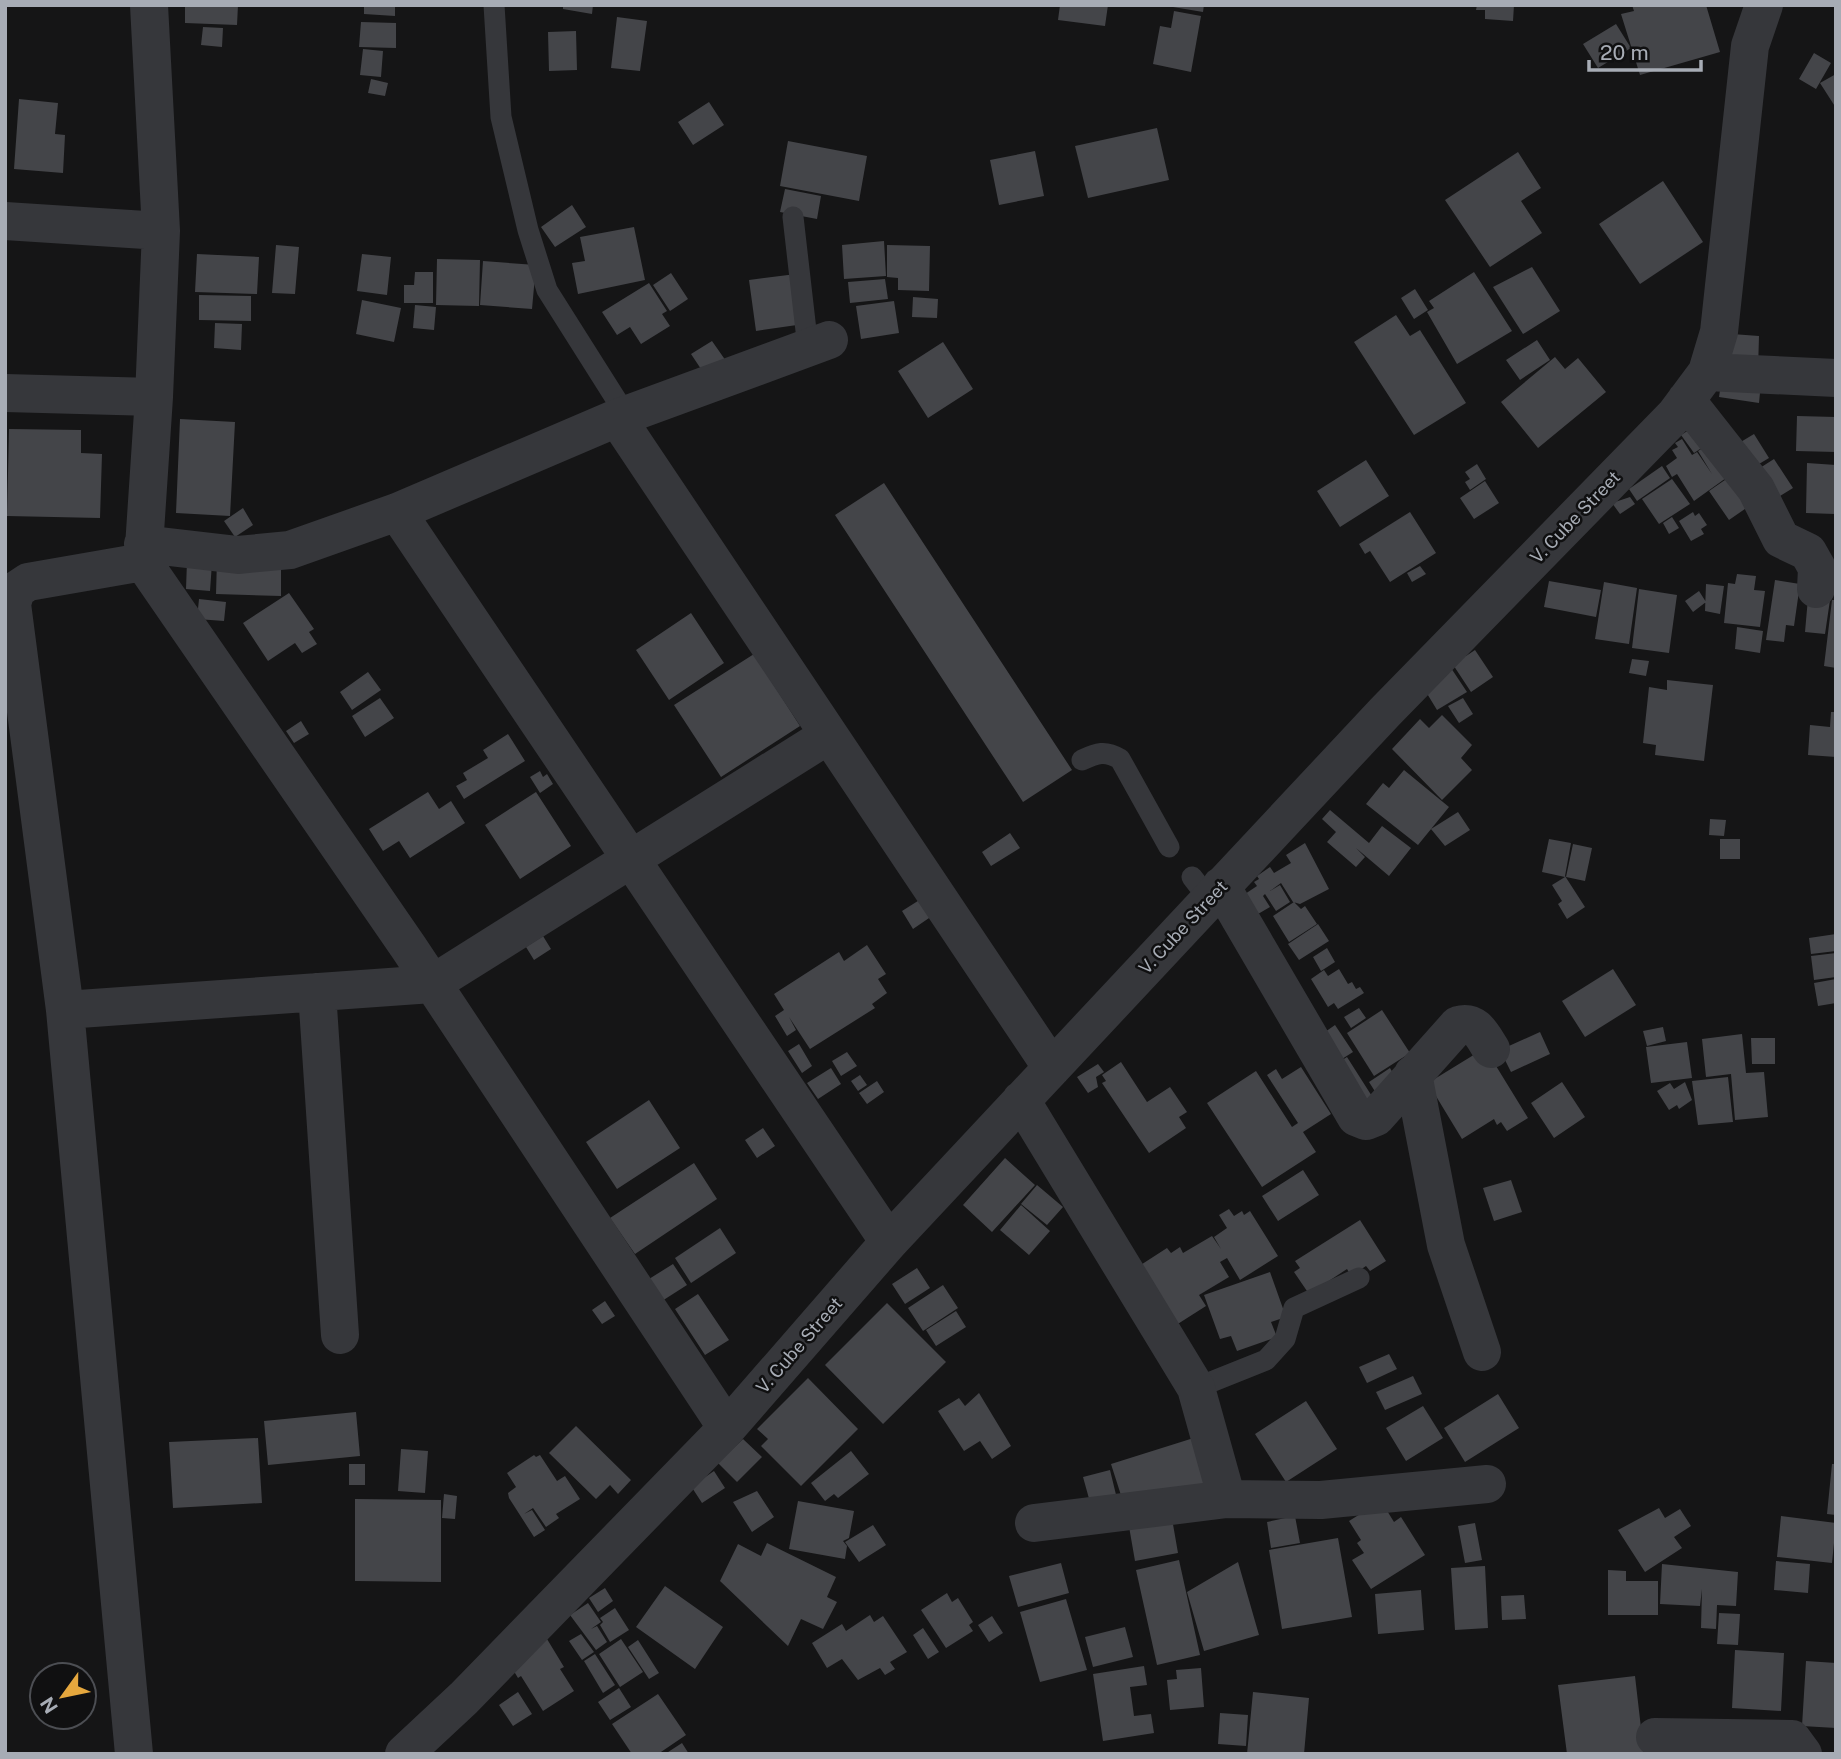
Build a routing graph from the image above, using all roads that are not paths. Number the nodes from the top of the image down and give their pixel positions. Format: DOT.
graph roads {
  1 [pos="149,5"];
  2 [pos="494,5"];
  3 [pos="1764,5"];
  4 [pos="793,217"];
  5 [pos="5,220"];
  6 [pos="161,231"];
  7 [pos="819,344"];
  8 [pos="1836,378"];
  9 [pos="1696,386"];
  10 [pos="5,393"];
  11 [pos="154,397"];
  12 [pos="622,417"];
  13 [pos="397,512"];
  14 [pos="143,553"];
  15 [pos="1816,589"];
  16 [pos="827,736"];
  17 [pos="1082,760"];
  18 [pos="1169,848"];
  19 [pos="631,859"];
  20 [pos="1208,887"];
  21 [pos="432,984"];
  22 [pos="317,992"];
  23 [pos="65,1010"];
  24 [pos="1491,1049"];
  25 [pos="1052,1068"];
  26 [pos="1413,1074"];
  27 [pos="1021,1100"];
  28 [pos="889,1242"];
  29 [pos="1359,1278"];
  30 [pos="340,1335"];
  31 [pos="1482,1352"];
  32 [pos="1196,1388"];
  33 [pos="727,1428"];
  34 [pos="1487,1484"];
  35 [pos="1227,1499"];
  36 [pos="1034,1523"];
  37 [pos="1655,1737"];
  38 [pos="134,1754"];
  39 [pos="404,1754"];
  40 [pos="1803,1754"];
  1 -- 6 [label="street"];
  2 -- 12 [label="lane"];
  3 -- 9 [label="street, V. Cube Street"];
  4 -- 7 [label="lane"];
  5 -- 6 [label="street"];
  6 -- 11 [label="street"];
  7 -- 12 [label="street"];
  8 -- 9 [label="street"];
  9 -- 15 [label="street"];
  9 -- 20 [label="street, V. Cube Street"];
  10 -- 11 [label="street"];
  11 -- 14 [label="street"];
  12 -- 13 [label="street"];
  12 -- 16 [label="street"];
  13 -- 14 [label="street"];
  13 -- 19 [label="street"];
  14 -- 21 [label="street"];
  14 -- 23 [label="street"];
  16 -- 19 [label="street"];
  16 -- 25 [label="street"];
  17 -- 18 [label="lane"];
  19 -- 21 [label="street"];
  19 -- 28 [label="street"];
  20 -- 25 [label="street, V. Cube Street"];
  20 -- 26 [label="street"];
  21 -- 22 [label="street"];
  21 -- 33 [label="street"];
  22 -- 23 [label="street"];
  22 -- 30 [label="street"];
  23 -- 38 [label="street"];
  24 -- 26 [label="street"];
  25 -- 27 [label="street, V. Cube Street"];
  26 -- 31 [label="street"];
  27 -- 28 [label="street, V. Cube Street"];
  27 -- 32 [label="street"];
  28 -- 33 [label="street, V. Cube Street"];
  29 -- 32 [label="lane"];
  32 -- 35 [label="street"];
  33 -- 39 [label="street, V. Cube Street"];
  34 -- 35 [label="street"];
  35 -- 36 [label="street"];
  37 -- 40 [label="street"];
}
